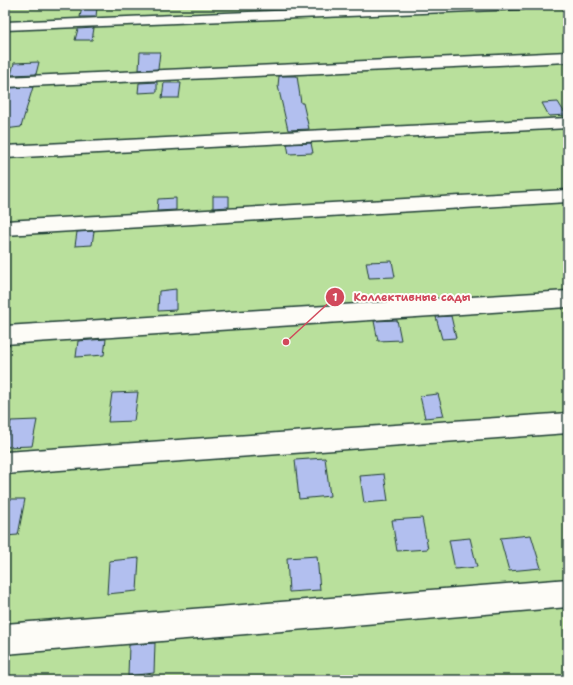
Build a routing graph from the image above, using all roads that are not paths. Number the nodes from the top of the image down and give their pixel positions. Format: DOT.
graph roads {
  1 [pos="523,5"];
  2 [pos="5,26"];
  3 [pos="568,57"];
  4 [pos="5,82"];
  5 [pos="568,122"];
  6 [pos="5,152"];
  7 [pos="568,196"];
  8 [pos="5,228"];
  9 [pos="568,299"];
  10 [pos="5,335"];
  11 [pos="568,423"];
  12 [pos="5,463"];
  13 [pos="568,593"];
  14 [pos="5,639"];
  1 -- 2 [label="lane"];
  3 -- 4 [label="lane"];
  5 -- 6 [label="lane"];
  7 -- 8 [label="lane"];
  9 -- 10 [label="lane"];
  11 -- 12 [label="lane"];
  13 -- 14 [label="lane"];
}
